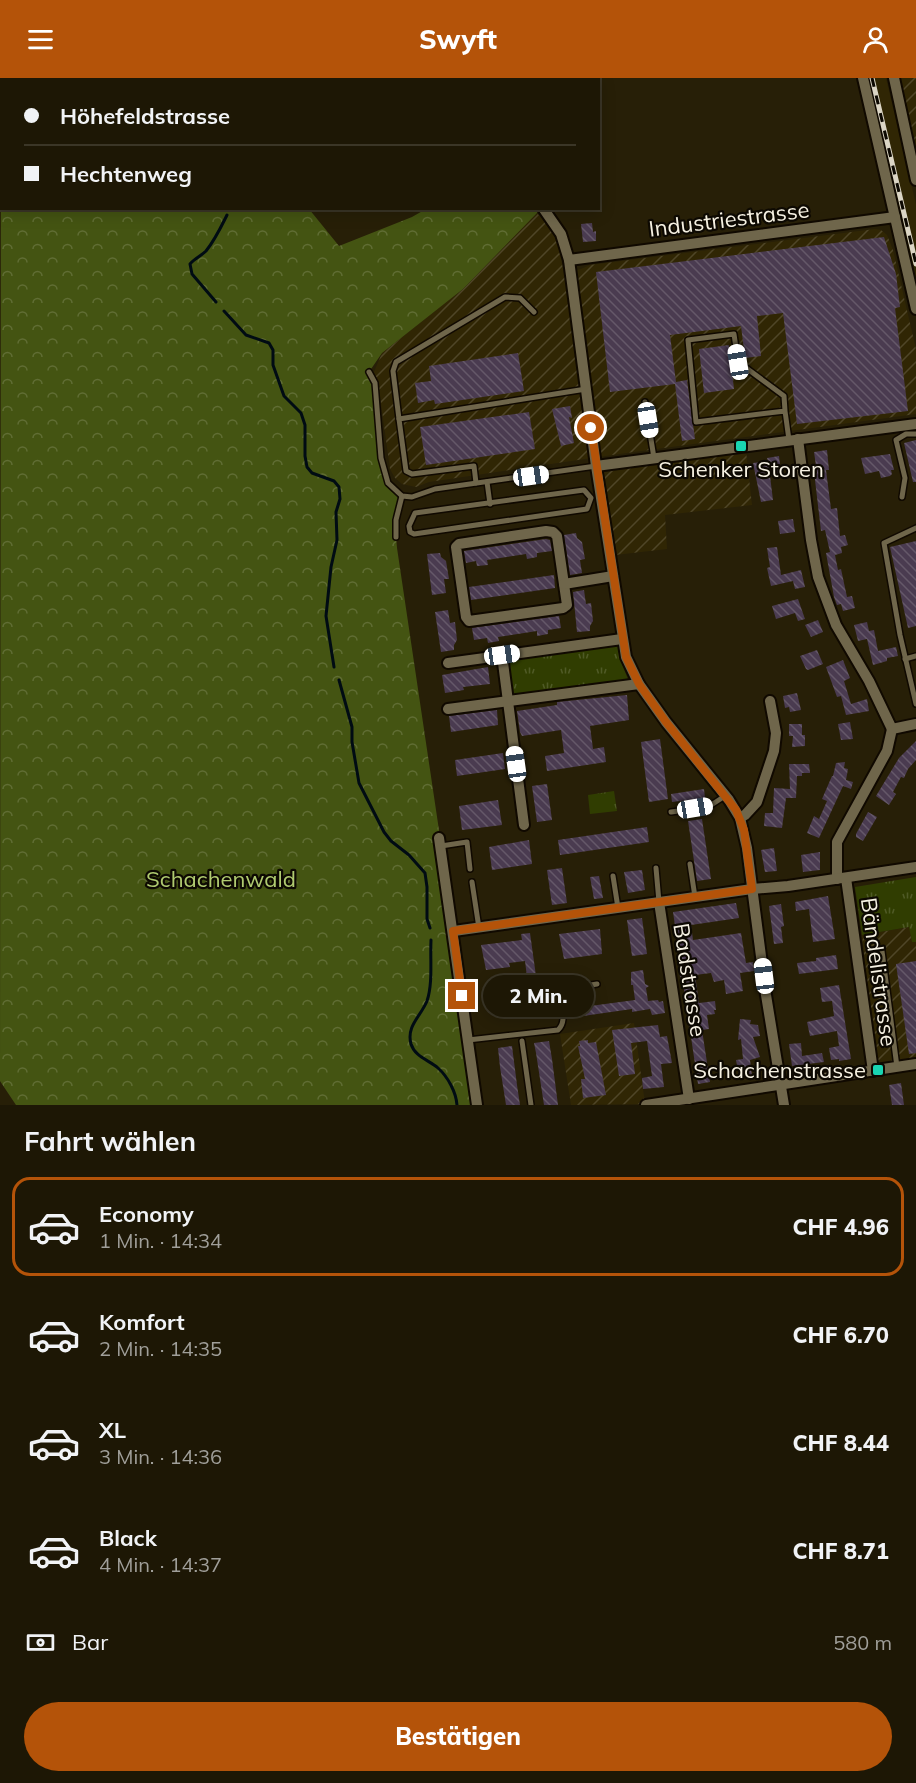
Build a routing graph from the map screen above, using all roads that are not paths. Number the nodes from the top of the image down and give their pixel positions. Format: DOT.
graph roads {
  1 [pos="863,78"];
  2 [pos="894,78"];
  3 [pos="916,180"];
  4 [pos="544,210"];
  5 [pos="895,217"];
  6 [pos="569,260"];
  7 [pos="916,309"];
  8 [pos="534,312"];
  9 [pos="369,372"];
  10 [pos="586,389"];
  11 [pos="645,402"];
  12 [pos="786,411"];
  13 [pos="399,419"];
  14 [pos="916,423"];
  15 [pos="916,434"];
  16 [pos="794,440"];
  17 [pos="654,458"];
  18 [pos="596,466"];
  19 [pos="487,482"];
  20 [pos="476,483"];
  21 [pos="402,496"];
  22 [pos="902,497"];
  23 [pos="490,504"];
  24 [pos="916,528"];
  25 [pos="396,537"];
  26 [pos="613,576"];
  27 [pos="564,584"];
  28 [pos="622,639"];
  29 [pos="502,655"];
  30 [pos="916,656"];
  31 [pos="905,659"];
  32 [pos="448,663"];
  33 [pos="639,684"];
  34 [pos="770,701"];
  35 [pos="508,702"];
  36 [pos="916,704"];
  37 [pos="448,709"];
  38 [pos="916,724"];
  39 [pos="892,729"];
  40 [pos="725,796"];
  41 [pos="671,812"];
  42 [pos="740,818"];
  43 [pos="524,825"];
  44 [pos="440,842"];
  45 [pos="690,864"];
  46 [pos="916,867"];
  47 [pos="656,868"];
  48 [pos="470,869"];
  49 [pos="613,876"];
  50 [pos="841,879"];
  51 [pos="472,882"];
  52 [pos="752,889"];
  53 [pos="695,897"];
  54 [pos="659,902"];
  55 [pos="618,908"];
  56 [pos="478,928"];
  57 [pos="453,931"];
  58 [pos="882,951"];
  59 [pos="597,984"];
  60 [pos="468,1040"];
  61 [pos="522,1041"];
  62 [pos="916,1064"];
  63 [pos="897,1067"];
  64 [pos="873,1071"];
  65 [pos="781,1085"];
  66 [pos="689,1099"];
  67 [pos="477,1105"];
  68 [pos="531,1105"];
  69 [pos="646,1105"];
  70 [pos="784,1105"];
  1 -- 5 [label="street"];
  2 -- 3 [label="street"];
  4 -- 6 [label="street"];
  5 -- 6 [label="street, Industriestrasse"];
  5 -- 7 [label="street"];
  6 -- 10 [label="street"];
  8 -- 13 [label="lane"];
  9 -- 21 [label="lane"];
  10 -- 13 [label="lane"];
  10 -- 18 [label="street"];
  11 -- 17 [label="lane"];
  12 -- 12 [label="lane"];
  12 -- 16 [label="lane"];
  13 -- 20 [label="lane"];
  14 -- 16 [label="street"];
  15 -- 22 [label="lane"];
  16 -- 17 [label="street"];
  16 -- 39 [label="street"];
  17 -- 18 [label="street"];
  18 -- 19 [label="lane"];
  18 -- 26 [label="street"];
  19 -- 20 [label="lane"];
  19 -- 23 [label="lane"];
  20 -- 21 [label="lane"];
  21 -- 25 [label="lane"];
  23 -- 23 [label="lane"];
  24 -- 31 [label="lane"];
  26 -- 27 [label="street"];
  26 -- 28 [label="street"];
  27 -- 27 [label="street"];
  28 -- 29 [label="street"];
  28 -- 33 [label="street"];
  29 -- 32 [label="street"];
  29 -- 35 [label="street"];
  30 -- 31 [label="lane"];
  31 -- 36 [label="lane"];
  33 -- 35 [label="street"];
  33 -- 40 [label="street"];
  34 -- 42 [label="street"];
  35 -- 37 [label="street"];
  35 -- 43 [label="street"];
  38 -- 39 [label="street"];
  39 -- 50 [label="street, Bändelistrasse"];
  40 -- 41 [label="lane"];
  40 -- 42 [label="street"];
  42 -- 52 [label="street"];
  44 -- 48 [label="lane"];
  44 -- 57 [label="street"];
  45 -- 53 [label="lane"];
  46 -- 50 [label="street"];
  47 -- 54 [label="lane"];
  49 -- 55 [label="lane"];
  50 -- 52 [label="street"];
  50 -- 64 [label="street, Bändelistrasse"];
  51 -- 56 [label="lane"];
  52 -- 53 [label="street"];
  52 -- 65 [label="street"];
  53 -- 54 [label="street"];
  54 -- 55 [label="street"];
  54 -- 66 [label="street, Badstrasse"];
  55 -- 56 [label="street"];
  56 -- 57 [label="street"];
  57 -- 60 [label="street"];
  58 -- 63 [label="lane"];
  59 -- 60 [label="lane"];
  60 -- 67 [label="street"];
  61 -- 68 [label="lane"];
  62 -- 63 [label="street"];
  63 -- 64 [label="street"];
  64 -- 65 [label="street"];
  65 -- 66 [label="street"];
  65 -- 70 [label="street"];
  66 -- 69 [label="street"];
}
